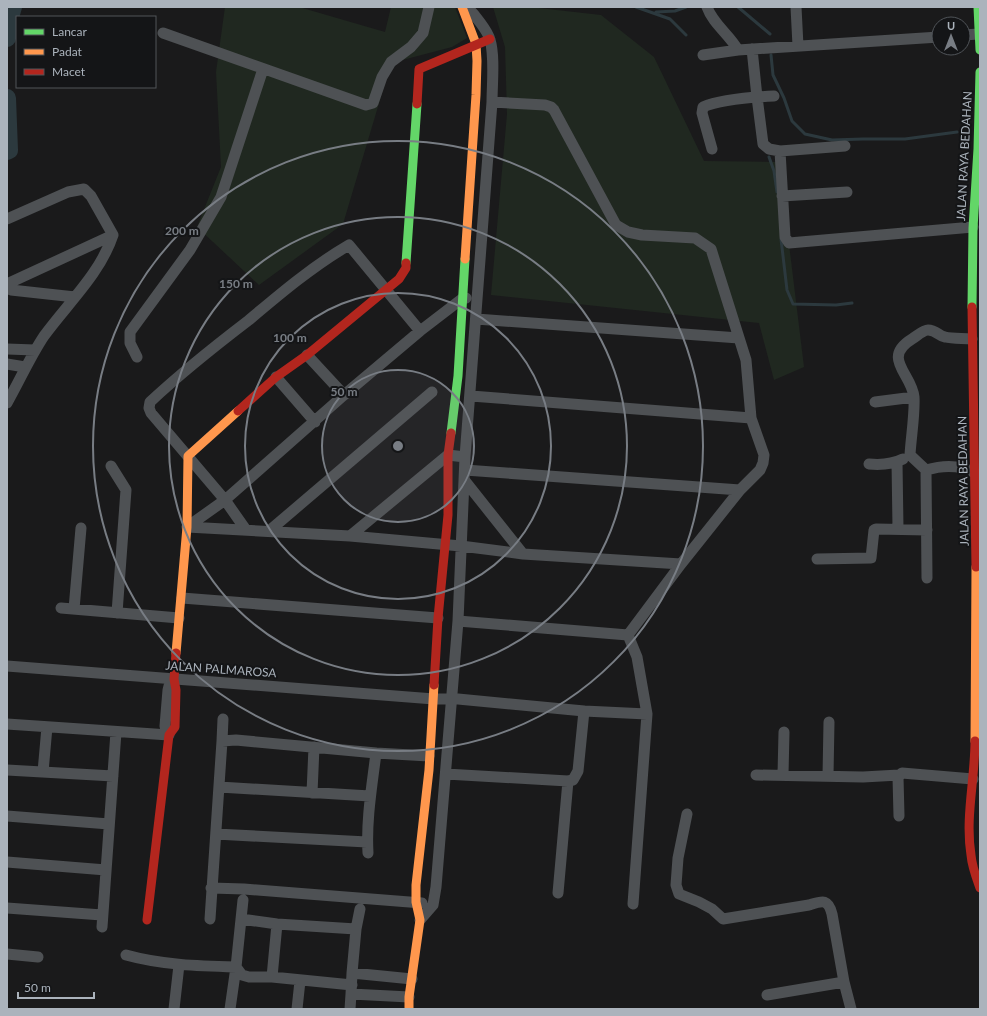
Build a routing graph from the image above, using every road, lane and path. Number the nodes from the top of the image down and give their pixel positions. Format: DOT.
graph roads {
  1 [pos="429,7"];
  2 [pos="462,7"];
  3 [pos="467,7"];
  4 [pos="707,7"];
  5 [pos="796,7"];
  6 [pos="978,7"];
  7 [pos="163,33"];
  8 [pos="979,34"];
  9 [pos="931,38"];
  10 [pos="490,39"];
  11 [pos="476,44"];
  12 [pos="798,46"];
  13 [pos="752,49"];
  14 [pos="738,50"];
  15 [pos="980,50"];
  16 [pos="703,55"];
  17 [pos="264,69"];
  18 [pos="980,72"];
  19 [pos="774,96"];
  20 [pos="757,97"];
  21 [pos="492,102"];
  22 [pos="845,146"];
  23 [pos="712,149"];
  24 [pos="780,152"];
  25 [pos="847,192"];
  26 [pos="782,196"];
  27 [pos="7,219"];
  28 [pos="973,227"];
  29 [pos="113,235"];
  30 [pos="387,290"];
  31 [pos="75,297"];
  32 [pos="463,298"];
  33 [pos="477,298"];
  34 [pos="476,319"];
  35 [pos="420,331"];
  36 [pos="739,338"];
  37 [pos="972,339"];
  38 [pos="7,349"];
  39 [pos="35,350"];
  40 [pos="976,351"];
  41 [pos="307,355"];
  42 [pos="137,357"];
  43 [pos="7,364"];
  44 [pos="25,367"];
  45 [pos="276,377"];
  46 [pos="432,392"];
  47 [pos="344,395"];
  48 [pos="471,396"];
  49 [pos="914,397"];
  50 [pos="875,402"];
  51 [pos="7,403"];
  52 [pos="977,405"];
  53 [pos="751,418"];
  54 [pos="315,422"];
  55 [pos="448,455"];
  56 [pos="910,455"];
  57 [pos="188,456"];
  58 [pos="465,457"];
  59 [pos="897,462"];
  60 [pos="869,464"];
  61 [pos="111,466"];
  62 [pos="926,470"];
  63 [pos="975,473"];
  64 [pos="465,476"];
  65 [pos="740,490"];
  66 [pos="225,500"];
  67 [pos="187,527"];
  68 [pos="81,528"];
  69 [pos="898,528"];
  70 [pos="246,530"];
  71 [pos="927,530"];
  72 [pos="269,531"];
  73 [pos="350,536"];
  74 [pos="978,538"];
  75 [pos="446,544"];
  76 [pos="462,546"];
  77 [pos="523,554"];
  78 [pos="817,559"];
  79 [pos="681,564"];
  80 [pos="926,578"];
  81 [pos="182,598"];
  82 [pos="60,608"];
  83 [pos="74,609"];
  84 [pos="117,613"];
  85 [pos="180,618"];
  86 [pos="438,618"];
  87 [pos="458,621"];
  88 [pos="628,635"];
  89 [pos="977,648"];
  90 [pos="7,666"];
  91 [pos="174,679"];
  92 [pos="434,699"];
  93 [pos="452,699"];
  94 [pos="584,711"];
  95 [pos="647,714"];
  96 [pos="223,719"];
  97 [pos="829,722"];
  98 [pos="7,724"];
  99 [pos="47,727"];
  100 [pos="116,732"];
  101 [pos="784,732"];
  102 [pos="169,735"];
  103 [pos="222,741"];
  104 [pos="314,747"];
  105 [pos="376,753"];
  106 [pos="429,756"];
  107 [pos="977,764"];
  108 [pos="7,770"];
  109 [pos="43,772"];
  110 [pos="446,774"];
  111 [pos="900,775"];
  112 [pos="113,776"];
  113 [pos="756,776"];
  114 [pos="782,776"];
  115 [pos="828,776"];
  116 [pos="973,779"];
  117 [pos="568,781"];
  118 [pos="219,787"];
  119 [pos="312,793"];
  120 [pos="370,796"];
  121 [pos="687,814"];
  122 [pos="7,816"];
  123 [pos="899,816"];
  124 [pos="109,824"];
  125 [pos="216,834"];
  126 [pos="7,862"];
  127 [pos="106,870"];
  128 [pos="211,888"];
  129 [pos="980,888"];
  130 [pos="558,893"];
  131 [pos="243,900"];
  132 [pos="416,902"];
  133 [pos="633,904"];
  134 [pos="433,905"];
  135 [pos="7,908"];
  136 [pos="360,909"];
  137 [pos="102,915"];
  138 [pos="210,919"];
  139 [pos="241,919"];
  140 [pos="146,920"];
  141 [pos="420,920"];
  142 [pos="277,924"];
  143 [pos="102,927"];
  144 [pos="356,929"];
  145 [pos="7,954"];
  146 [pos="126,955"];
  147 [pos="38,957"];
  148 [pos="179,965"];
  149 [pos="236,967"];
  150 [pos="352,973"];
  151 [pos="272,978"];
  152 [pos="412,979"];
  153 [pos="300,981"];
  154 [pos="844,982"];
  155 [pos="352,989"];
  156 [pos="767,995"];
  157 [pos="409,997"];
  158 [pos="174,1009"];
  159 [pos="230,1009"];
  160 [pos="297,1009"];
  161 [pos="350,1009"];
  162 [pos="409,1009"];
  163 [pos="851,1009"];
  1 -- 17 [label="street"];
  2 -- 11 [label="street"];
  3 -- 10 [label="street"];
  4 -- 14 [label="street"];
  5 -- 12 [label="street"];
  6 -- 8 [label="street"];
  7 -- 17 [label="street"];
  8 -- 15 [label="street"];
  9 -- 12 [label="street"];
  10 -- 11 [label="street"];
  10 -- 21 [label="street"];
  11 -- 30 [label="street"];
  11 -- 32 [label="street"];
  12 -- 13 [label="street"];
  13 -- 14 [label="street"];
  13 -- 20 [label="street"];
  14 -- 16 [label="street"];
  17 -- 42 [label="street"];
  18 -- 28 [label="street, JALAN RAYA BEDAHAN"];
  19 -- 20 [label="street"];
  20 -- 23 [label="street"];
  20 -- 24 [label="street"];
  21 -- 33 [label="street"];
  21 -- 36 [label="street"];
  22 -- 24 [label="street"];
  24 -- 26 [label="street"];
  25 -- 26 [label="street"];
  26 -- 28 [label="street"];
  27 -- 29 [label="street"];
  28 -- 37 [label="street, JALAN RAYA BEDAHAN"];
  29 -- 31 [label="street"];
  29 -- 31 [label="street"];
  30 -- 35 [label="street"];
  30 -- 41 [label="street"];
  30 -- 57 [label="street"];
  31 -- 39 [label="street"];
  32 -- 33 [label="street"];
  32 -- 35 [label="street"];
  32 -- 55 [label="street"];
  33 -- 34 [label="street"];
  34 -- 36 [label="street"];
  34 -- 48 [label="street"];
  35 -- 47 [label="street"];
  36 -- 53 [label="street"];
  37 -- 40 [label="street, JALAN RAYA BEDAHAN"];
  37 -- 49 [label="street"];
  38 -- 39 [label="street"];
  39 -- 44 [label="street"];
  40 -- 52 [label="street, JALAN RAYA BEDAHAN"];
  41 -- 45 [label="street"];
  41 -- 47 [label="street"];
  43 -- 44 [label="street"];
  44 -- 51 [label="street"];
  45 -- 54 [label="street"];
  45 -- 57 [label="street"];
  46 -- 72 [label="street"];
  47 -- 54 [label="street"];
  48 -- 53 [label="street"];
  48 -- 58 [label="street"];
  49 -- 50 [label="street"];
  49 -- 56 [label="street"];
  52 -- 63 [label="street, JALAN RAYA BEDAHAN"];
  53 -- 65 [label="street"];
  54 -- 66 [label="street"];
  55 -- 58 [label="street"];
  55 -- 73 [label="street"];
  55 -- 75 [label="street"];
  56 -- 59 [label="street"];
  56 -- 62 [label="street"];
  57 -- 66 [label="street"];
  57 -- 67 [label="street"];
  58 -- 64 [label="street"];
  59 -- 60 [label="street"];
  59 -- 69 [label="street"];
  61 -- 84 [label="street"];
  62 -- 63 [label="street"];
  62 -- 71 [label="street"];
  63 -- 74 [label="street, JALAN RAYA BEDAHAN"];
  64 -- 65 [label="street"];
  64 -- 76 [label="street"];
  64 -- 77 [label="street"];
  65 -- 79 [label="street"];
  66 -- 67 [label="street"];
  66 -- 70 [label="street"];
  67 -- 70 [label="street"];
  67 -- 81 [label="street"];
  68 -- 83 [label="street"];
  69 -- 71 [label="street"];
  69 -- 78 [label="street"];
  70 -- 72 [label="street"];
  71 -- 80 [label="street"];
  72 -- 73 [label="street"];
  73 -- 75 [label="street"];
  74 -- 89 [label="street, JALAN RAYA BEDAHAN"];
  75 -- 76 [label="street"];
  75 -- 86 [label="street"];
  76 -- 77 [label="street"];
  76 -- 87 [label="street"];
  77 -- 79 [label="street"];
  79 -- 88 [label="street"];
  81 -- 85 [label="street"];
  81 -- 86 [label="street"];
  82 -- 83 [label="street"];
  83 -- 84 [label="street"];
  84 -- 85 [label="street"];
  85 -- 91 [label="street"];
  86 -- 92 [label="street"];
  87 -- 88 [label="street"];
  87 -- 93 [label="street"];
  88 -- 95 [label="street"];
  89 -- 107 [label="street, JALAN RAYA BEDAHAN"];
  90 -- 91 [label="street, JALAN PALMAROSA"];
  91 -- 92 [label="street, JALAN PALMAROSA"];
  91 -- 102 [label="street"];
  92 -- 93 [label="street, JALAN PALMAROSA"];
  92 -- 106 [label="street"];
  93 -- 94 [label="street, JALAN PALMAROSA"];
  93 -- 110 [label="street"];
  94 -- 95 [label="street, JALAN PALMAROSA"];
  94 -- 117 [label="street"];
  95 -- 133 [label="street"];
  96 -- 103 [label="street"];
  97 -- 115 [label="street"];
  98 -- 99 [label="street"];
  99 -- 100 [label="street"];
  99 -- 109 [label="street"];
  100 -- 102 [label="street"];
  100 -- 112 [label="street"];
  101 -- 114 [label="street"];
  102 -- 140 [label="street"];
  103 -- 104 [label="street"];
  103 -- 118 [label="street"];
  104 -- 105 [label="street"];
  104 -- 119 [label="street"];
  105 -- 106 [label="street"];
  105 -- 120 [label="street"];
  106 -- 132 [label="street"];
  107 -- 116 [label="street, JALAN RAYA BEDAHAN"];
  108 -- 109 [label="street"];
  109 -- 112 [label="street"];
  110 -- 117 [label="street"];
  110 -- 134 [label="street"];
  111 -- 115 [label="street"];
  111 -- 116 [label="street"];
  111 -- 123 [label="street"];
  112 -- 124 [label="street"];
  113 -- 114 [label="street"];
  114 -- 115 [label="street"];
  116 -- 129 [label="street, JALAN RAYA BEDAHAN"];
  117 -- 130 [label="street"];
  118 -- 119 [label="street"];
  118 -- 125 [label="street"];
  119 -- 120 [label="street"];
  120 -- 125 [label="street"];
  121 -- 154 [label="street"];
  122 -- 124 [label="street"];
  124 -- 127 [label="street"];
  125 -- 128 [label="street"];
  126 -- 127 [label="street"];
  127 -- 137 [label="street"];
  128 -- 132 [label="street"];
  128 -- 138 [label="street"];
  131 -- 139 [label="street"];
  132 -- 134 [label="street"];
  132 -- 141 [label="street"];
  134 -- 141 [label="street"];
  135 -- 137 [label="street"];
  136 -- 144 [label="street"];
  137 -- 143 [label="street"];
  139 -- 142 [label="street"];
  139 -- 149 [label="street"];
  141 -- 152 [label="street"];
  142 -- 144 [label="street"];
  142 -- 151 [label="street"];
  144 -- 150 [label="street"];
  145 -- 147 [label="street"];
  146 -- 148 [label="street"];
  148 -- 149 [label="street"];
  148 -- 158 [label="street"];
  149 -- 151 [label="street"];
  149 -- 159 [label="street"];
  150 -- 152 [label="street"];
  150 -- 155 [label="street"];
  151 -- 153 [label="street"];
  152 -- 157 [label="street"];
  153 -- 155 [label="street"];
  153 -- 160 [label="street"];
  154 -- 156 [label="street"];
  154 -- 163 [label="street"];
  155 -- 157 [label="street"];
  155 -- 161 [label="street"];
  157 -- 162 [label="street"];
}
